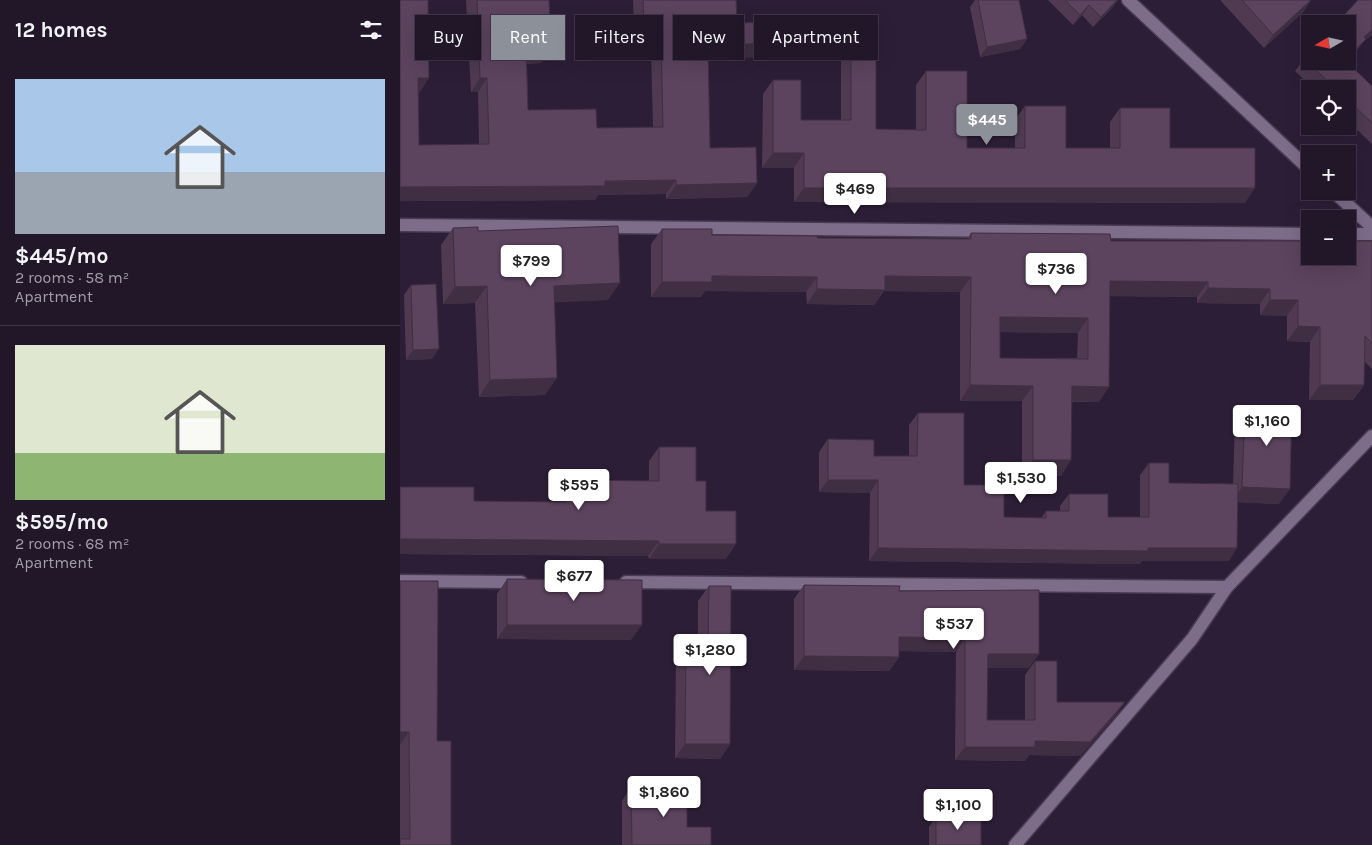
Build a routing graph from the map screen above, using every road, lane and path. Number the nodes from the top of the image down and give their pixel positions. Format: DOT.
graph roads {
  1 [pos="1128,0"];
  2 [pos="1301,162"];
  3 [pos="1343,200"];
  4 [pos="400,225"];
  5 [pos="1372,227"];
  6 [pos="1301,234"];
  7 [pos="1356,234"];
  8 [pos="1372,234"];
  9 [pos="1372,436"];
  10 [pos="400,581"];
  11 [pos="530,582"];
  12 [pos="609,582"];
  13 [pos="1227,587"];
  14 [pos="1015,845"];
  1 -- 2 [label="street"];
  3 -- 5 [label="street"];
  4 -- 6 [label="street"];
  7 -- 8 [label="street"];
  9 -- 13 [label="street"];
  10 -- 11 [label="street"];
  12 -- 13 [label="street"];
  13 -- 14 [label="street"];
}
